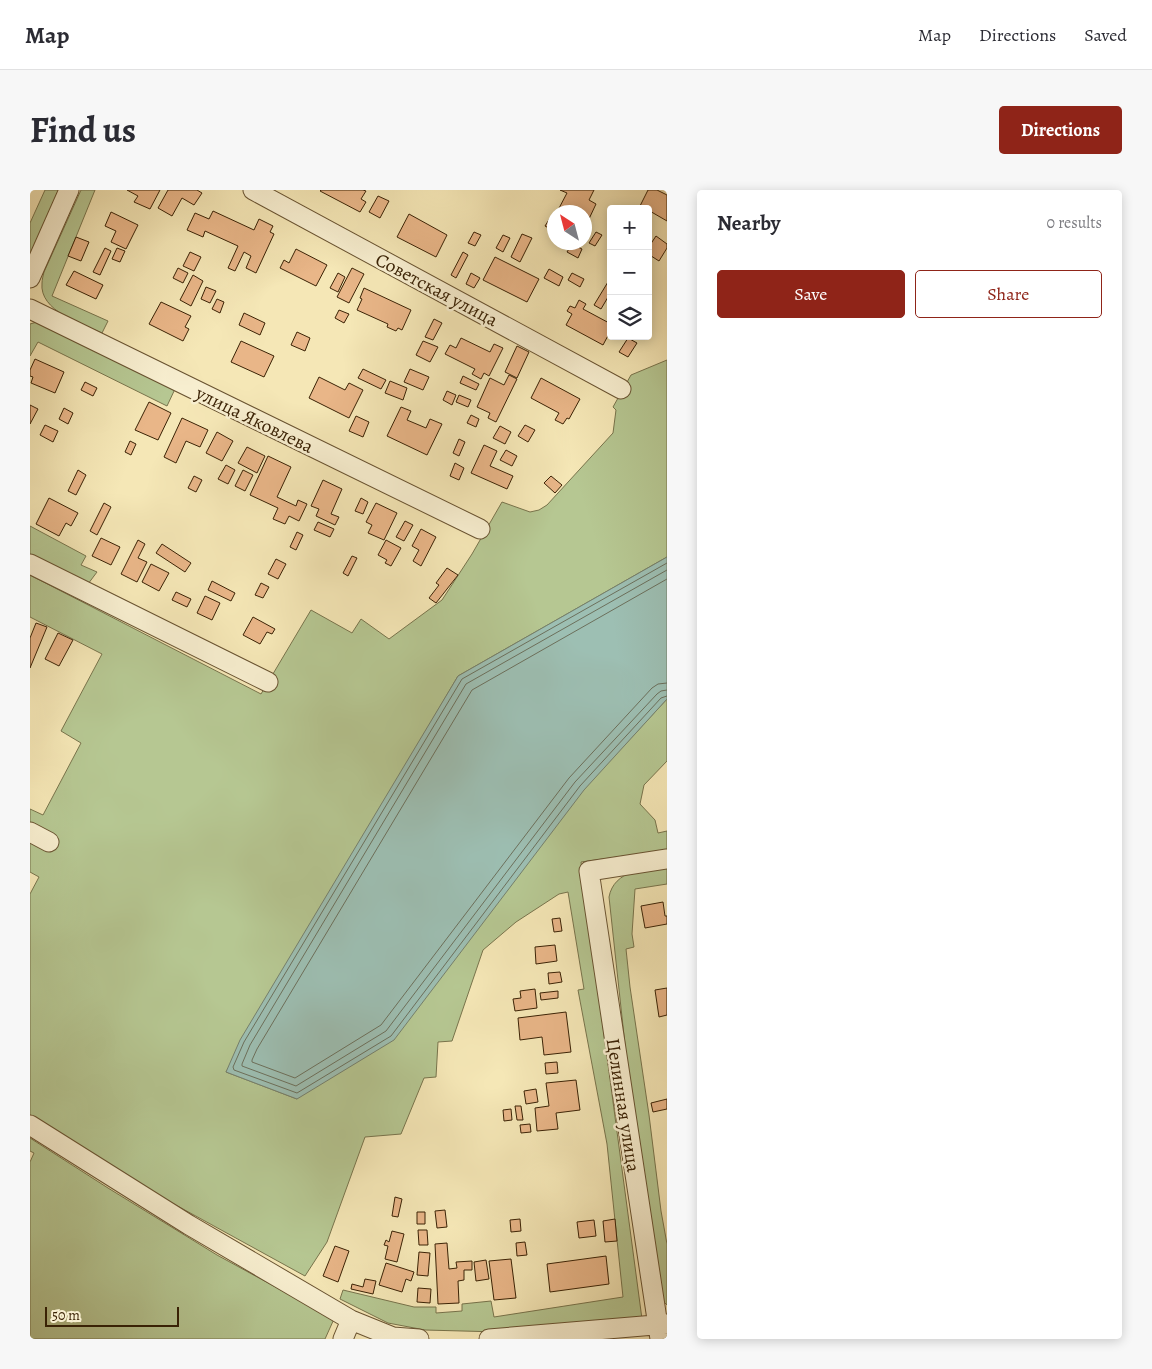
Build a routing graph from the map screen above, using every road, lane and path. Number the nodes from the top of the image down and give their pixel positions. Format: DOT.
graph roads {
  1 [pos="69,190"];
  2 [pos="253,190"];
  3 [pos="30,278"];
  4 [pos="30,310"];
  5 [pos="621,389"];
  6 [pos="480,529"];
  7 [pos="30,564"];
  8 [pos="268,682"];
  9 [pos="30,832"];
  10 [pos="49,842"];
  11 [pos="667,859"];
  12 [pos="30,1125"];
  13 [pos="351,1320"];
  14 [pos="661,1329"];
  15 [pos="342,1339"];
  16 [pos="419,1339"];
  17 [pos="489,1339"];
  1 -- 3 [label="street"];
  2 -- 5 [label="street, Советская улица"];
  4 -- 6 [label="street, улица Яковлева"];
  7 -- 8 [label="street"];
  9 -- 10 [label="street"];
  11 -- 14 [label="street, Целинная улица"];
  12 -- 13 [label="street"];
  13 -- 15 [label="street"];
  13 -- 16 [label="street"];
  14 -- 17 [label="street"];
}
